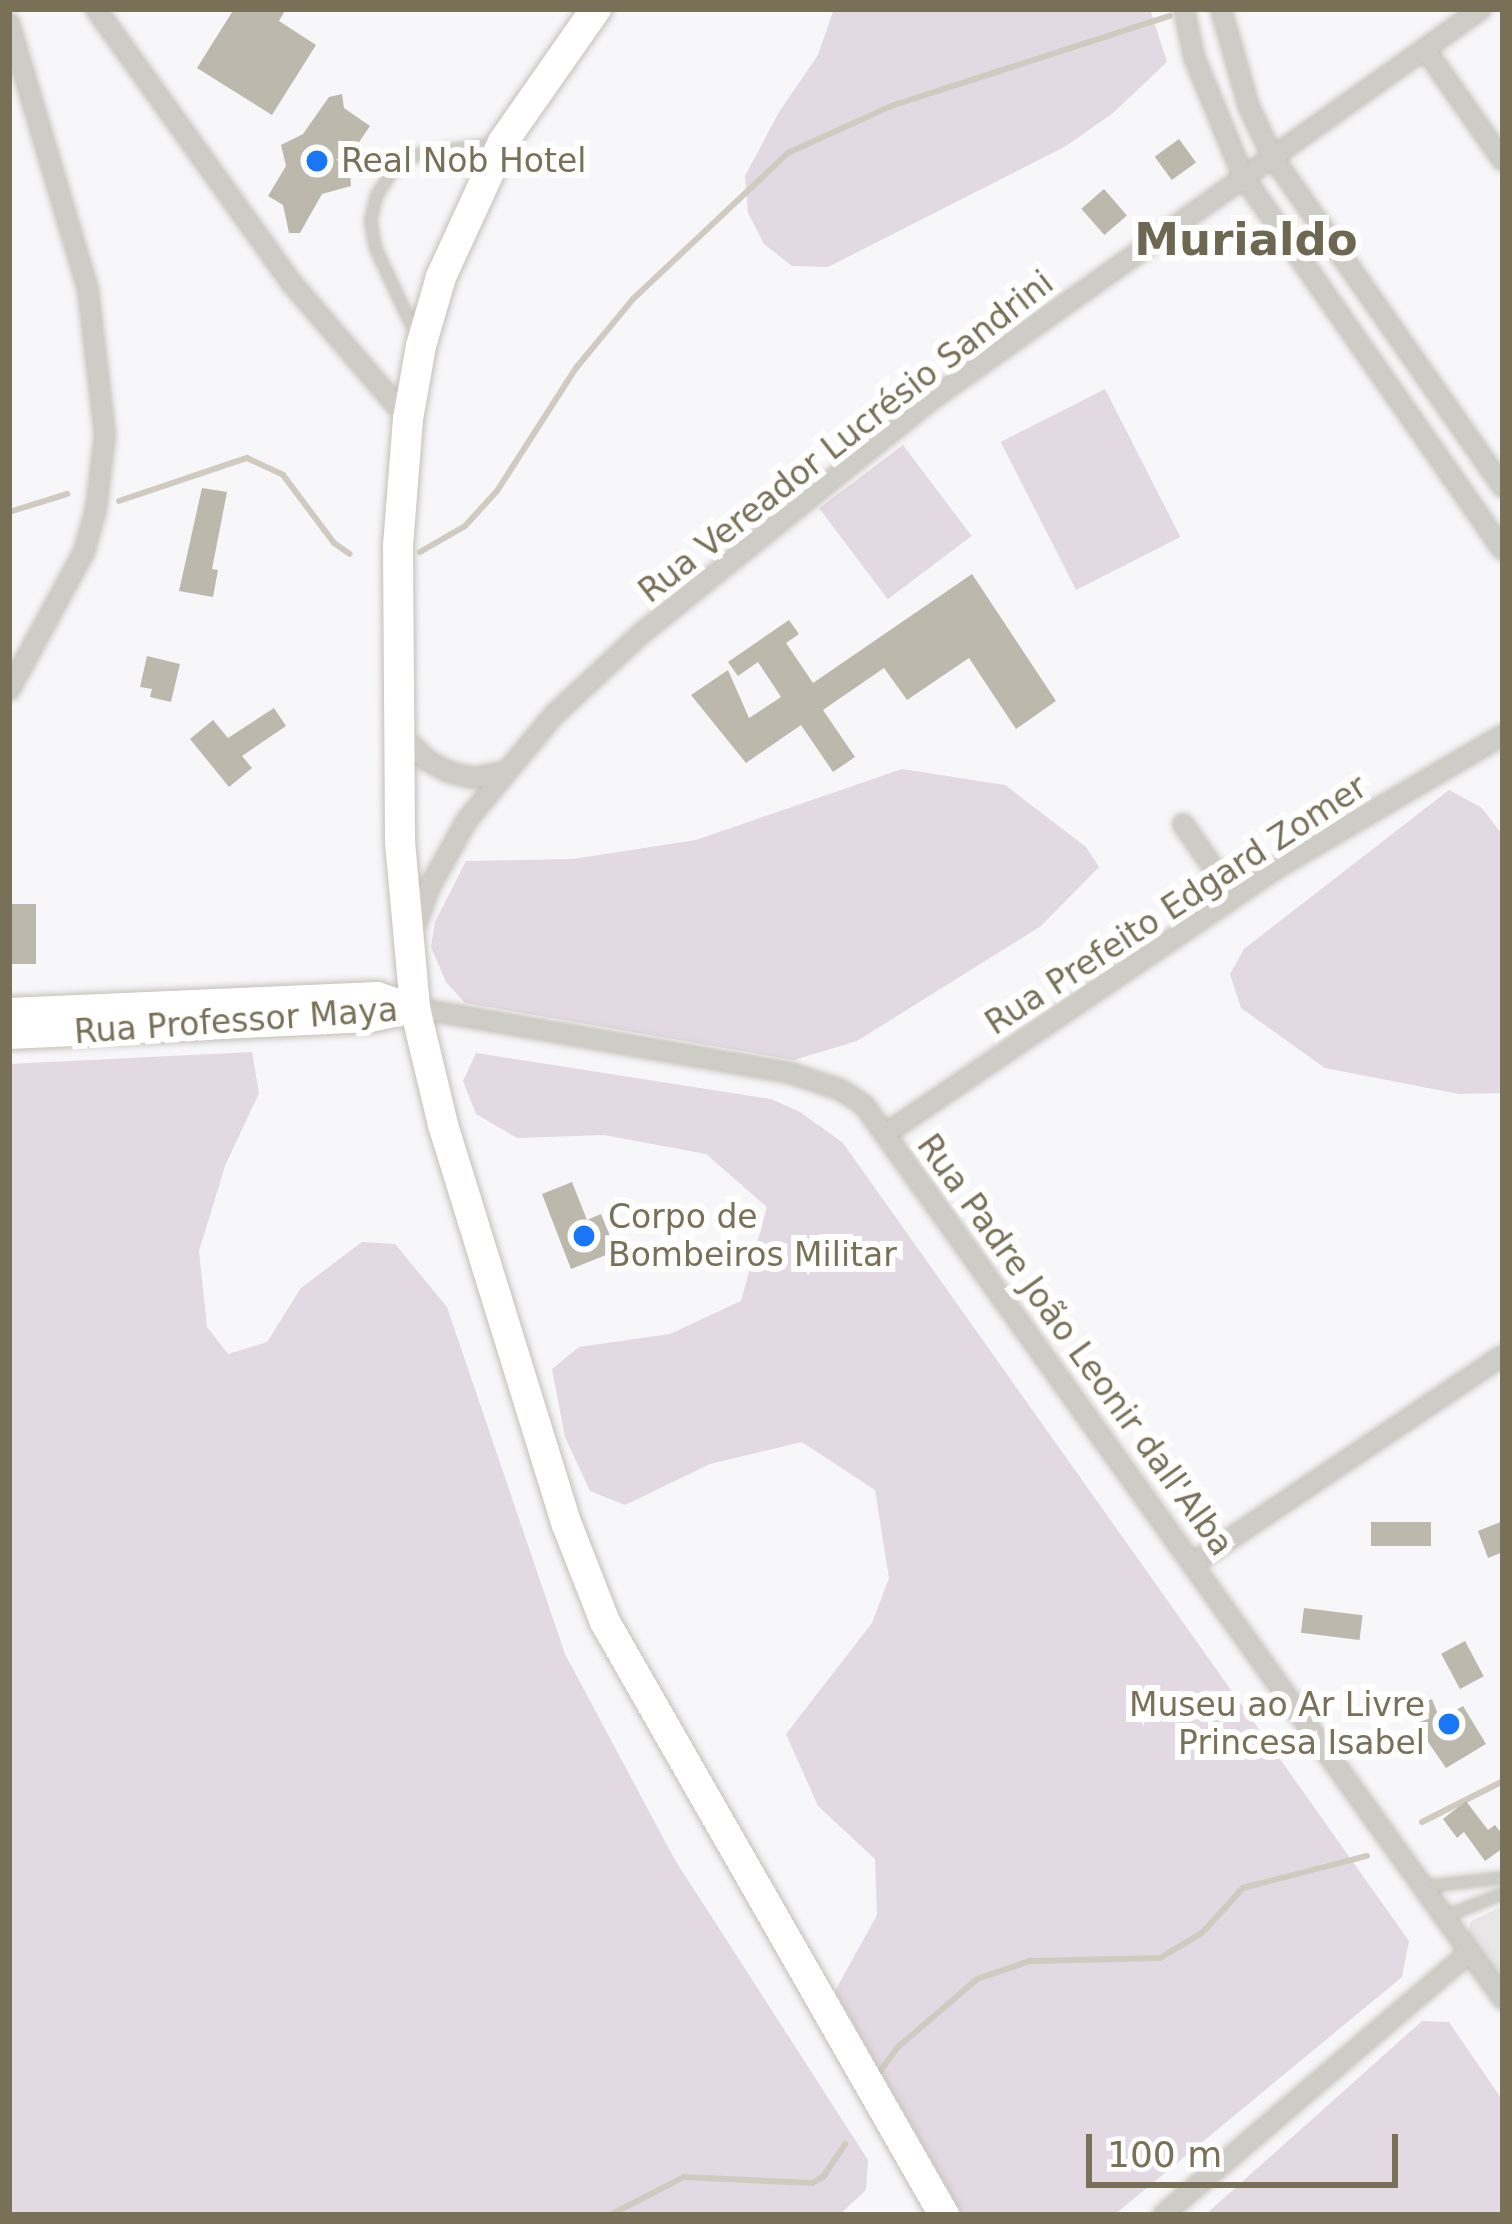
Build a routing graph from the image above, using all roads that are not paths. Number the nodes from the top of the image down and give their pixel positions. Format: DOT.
graph roads {
  1 [pos="96,9"];
  2 [pos="596,9"];
  3 [pos="1184,9"];
  4 [pos="1221,9"];
  5 [pos="1481,9"];
  6 [pos="9,22"];
  7 [pos="1425,49"];
  8 [pos="502,142"];
  9 [pos="1272,156"];
  10 [pos="1503,161"];
  11 [pos="1243,176"];
  12 [pos="421,346"];
  13 [pos="408,419"];
  14 [pos="1503,487"];
  15 [pos="1503,550"];
  16 [pos="9,690"];
  17 [pos="398,733"];
  18 [pos="1503,735"];
  19 [pos="505,772"];
  20 [pos="1183,824"];
  21 [pos="1233,896"];
  22 [pos="408,949"];
  23 [pos="415,1008"];
  24 [pos="9,1011"];
  25 [pos="9,1035"];
  26 [pos="887,1133"];
  27 [pos="1503,1354"];
  28 [pos="1194,1563"];
  29 [pos="1503,1877"];
  30 [pos="1423,1886"];
  31 [pos="1503,1893"];
  32 [pos="1444,1916"];
  33 [pos="1470,1952"];
  34 [pos="1503,1999"];
  35 [pos="944,2215"];
  36 [pos="1163,2215"];
  1 -- 13 [label="street"];
  2 -- 8 [label="main road"];
  3 -- 11 [label="street"];
  4 -- 9 [label="street"];
  5 -- 7 [label="street, Rua Vereador Lucrésio Sandrini"];
  6 -- 16 [label="street"];
  7 -- 9 [label="street, Rua Vereador Lucrésio Sandrini"];
  7 -- 10 [label="street"];
  8 -- 12 [label="main road"];
  8 -- 12 [label="lane"];
  9 -- 11 [label="street, Rua Vereador Lucrésio Sandrini"];
  9 -- 14 [label="street"];
  11 -- 15 [label="street"];
  11 -- 19 [label="street, Rua Vereador Lucrésio Sandrini"];
  12 -- 13 [label="main road"];
  13 -- 17 [label="main road"];
  17 -- 19 [label="street"];
  17 -- 22 [label="main road"];
  18 -- 21 [label="street, Rua Prefeito Edgard Zomer"];
  19 -- 22 [label="street, Rua Vereador Lucrésio Sandrini"];
  20 -- 21 [label="street"];
  21 -- 26 [label="street, Rua Prefeito Edgard Zomer"];
  22 -- 23 [label="main road"];
  23 -- 24 [label="main road, Rua Professor Maya"];
  23 -- 25 [label="main road, Rua Professor Maya"];
  23 -- 26 [label="street, Rua Padre João Leonir dall'Alba"];
  23 -- 35 [label="main road"];
  26 -- 28 [label="street, Rua Padre João Leonir dall'Alba"];
  27 -- 28 [label="street"];
  28 -- 30 [label="street, Rua Padre João Leonir dall'Alba"];
  29 -- 30 [label="lane"];
  30 -- 32 [label="street, Rua Padre João Leonir dall'Alba"];
  31 -- 32 [label="lane"];
  32 -- 33 [label="street, Rua Padre João Leonir dall'Alba"];
  33 -- 34 [label="street, Rua Padre João Leonir dall'Alba"];
  33 -- 36 [label="street"];
}
